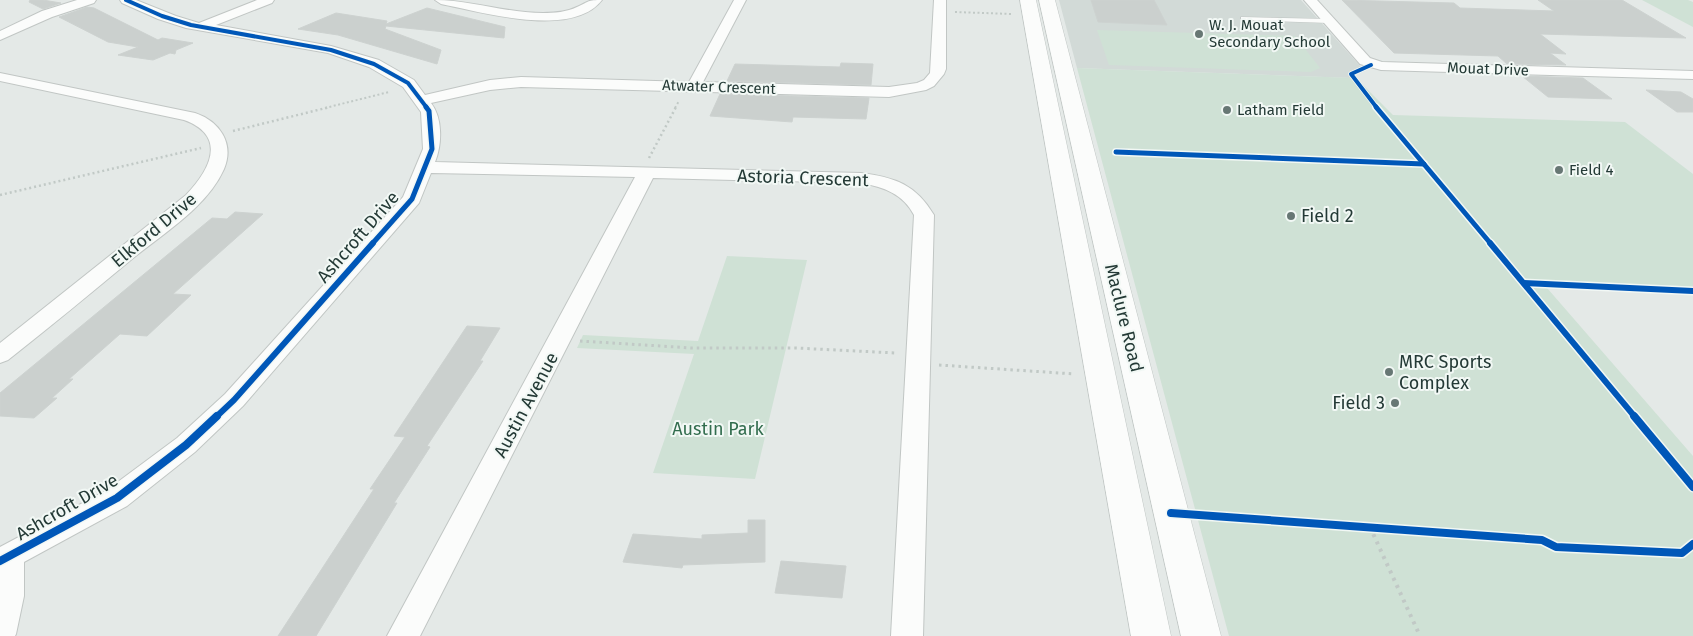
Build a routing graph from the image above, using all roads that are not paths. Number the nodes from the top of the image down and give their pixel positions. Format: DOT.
graph roads {
  1 [pos="90,0"];
  2 [pos="126,0"];
  3 [pos="268,0"];
  4 [pos="444,0"];
  5 [pos="596,0"];
  6 [pos="740,0"];
  7 [pos="1310,0"];
  8 [pos="1036,5"];
  9 [pos="940,6"];
  10 [pos="1243,18"];
  11 [pos="1329,21"];
  12 [pos="200,27"];
  13 [pos="0,36"];
  14 [pos="1693,75"];
  15 [pos="0,77"];
  16 [pos="691,86"];
  17 [pos="418,93"];
  18 [pos="428,168"];
  19 [pos="644,173"];
  20 [pos="0,355"];
  21 [pos="5,559"];
  22 [pos="0,634"];
  23 [pos="403,636"];
  24 [pos="907,636"];
  25 [pos="1151,636"];
  26 [pos="1201,636"];
  1 -- 13 [label="street"];
  2 -- 12 [label="street"];
  3 -- 12 [label="street"];
  4 -- 5 [label="street"];
  6 -- 16 [label="street"];
  7 -- 11 [label="street, Mouat Drive"];
  8 -- 25 [label="main road, Maclure Road"];
  8 -- 26 [label="main road, Maclure Road"];
  9 -- 16 [label="street, Atwater Crescent"];
  10 -- 11 [label="lane"];
  11 -- 14 [label="street, Mouat Drive"];
  12 -- 17 [label="street"];
  15 -- 20 [label="street, Elkford Drive"];
  16 -- 17 [label="street, Atwater Crescent"];
  17 -- 18 [label="street, Ashcroft Drive"];
  18 -- 19 [label="street, Astoria Crescent"];
  18 -- 21 [label="street, Ashcroft Drive"];
  19 -- 23 [label="street, Austin Avenue"];
  19 -- 24 [label="street, Astoria Crescent"];
  21 -- 22 [label="street"];
}
